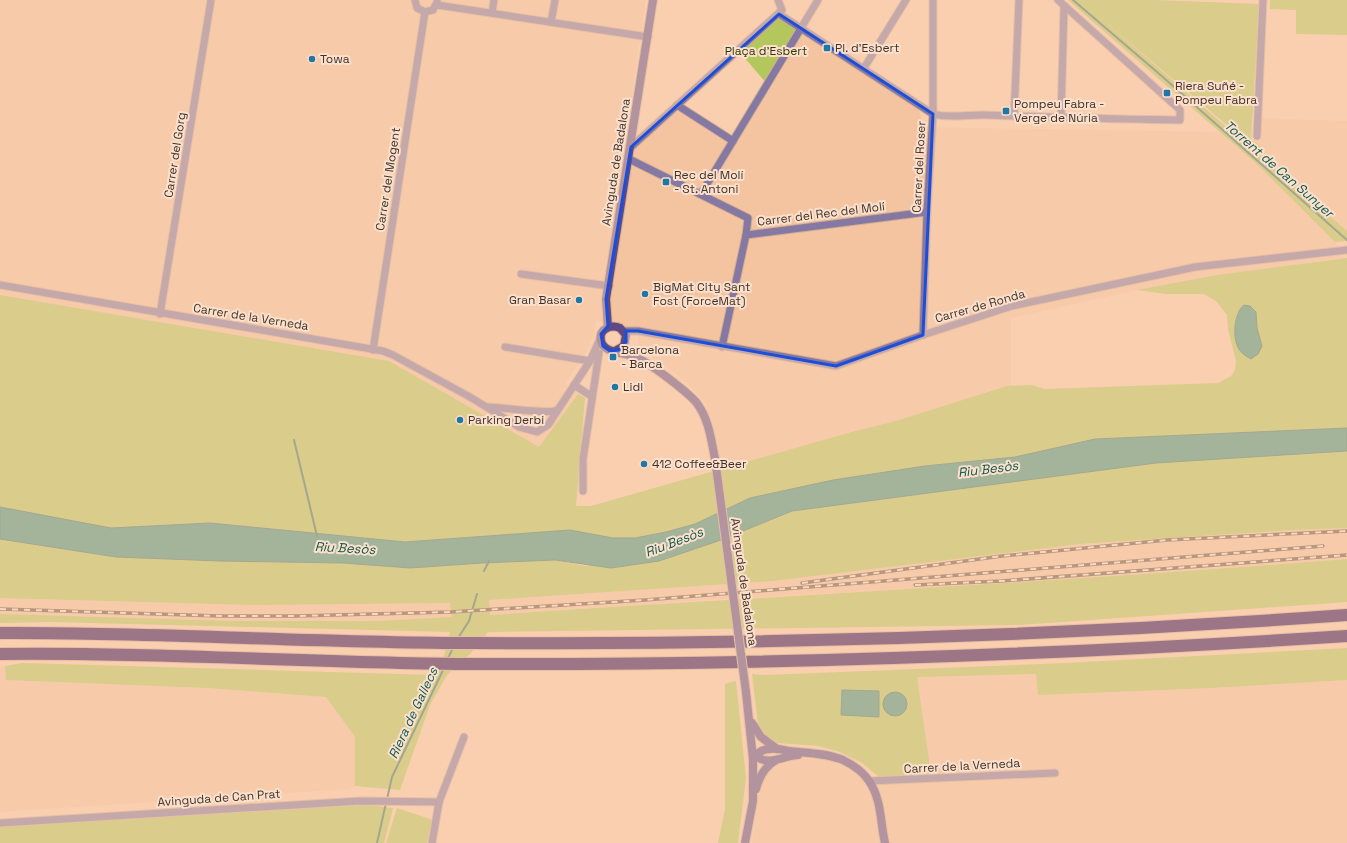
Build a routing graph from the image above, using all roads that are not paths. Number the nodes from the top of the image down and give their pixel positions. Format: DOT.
graph roads {
  1 [pos="210,0"];
  2 [pos="415,0"];
  3 [pos="494,0"];
  4 [pos="555,0"];
  5 [pos="653,0"];
  6 [pos="778,0"];
  7 [pos="818,0"];
  8 [pos="906,0"];
  9 [pos="933,0"];
  10 [pos="1019,0"];
  11 [pos="1058,0"];
  12 [pos="1263,0"];
  13 [pos="437,2"];
  14 [pos="1064,6"];
  15 [pos="425,12"];
  16 [pos="781,12"];
  17 [pos="492,13"];
  18 [pos="551,22"];
  19 [pos="802,27"];
  20 [pos="648,37"];
  21 [pos="864,68"];
  22 [pos="677,105"];
  23 [pos="933,114"];
  24 [pos="1014,116"];
  25 [pos="1061,119"];
  26 [pos="1257,136"];
  27 [pos="734,141"];
  28 [pos="631,147"];
  29 [pos="629,159"];
  30 [pos="701,194"];
  31 [pos="927,212"];
  32 [pos="746,235"];
  33 [pos="1347,250"];
  34 [pos="521,274"];
  35 [pos="0,285"];
  36 [pos="609,286"];
  37 [pos="160,314"];
  38 [pos="608,327"];
  39 [pos="624,331"];
  40 [pos="923,335"];
  41 [pos="600,339"];
  42 [pos="626,342"];
  43 [pos="505,347"];
  44 [pos="722,347"];
  45 [pos="373,350"];
  46 [pos="602,351"];
  47 [pos="615,351"];
  48 [pos="637,357"];
  49 [pos="590,361"];
  50 [pos="574,385"];
  51 [pos="591,396"];
  52 [pos="486,407"];
  53 [pos="518,408"];
  54 [pos="557,410"];
  55 [pos="507,420"];
  56 [pos="583,490"];
  57 [pos="1347,615"];
  58 [pos="0,633"];
  59 [pos="1347,636"];
  60 [pos="0,654"];
  61 [pos="750,718"];
  62 [pos="464,737"];
  63 [pos="778,749"];
  64 [pos="818,753"];
  65 [pos="754,756"];
  66 [pos="778,759"];
  67 [pos="1055,773"];
  68 [pos="869,781"];
  69 [pos="753,801"];
  70 [pos="439,802"];
  71 [pos="0,823"];
  72 [pos="884,842"];
  73 [pos="432,843"];
  74 [pos="745,843"];
  1 -- 37 [label="street, Carrer del Gorg"];
  2 -- 15 [label="street"];
  3 -- 17 [label="street"];
  4 -- 18 [label="street"];
  5 -- 20 [label="street, Avinguda de Badalona"];
  6 -- 16 [label="street"];
  7 -- 19 [label="street"];
  8 -- 21 [label="street"];
  9 -- 23 [label="street, Carrer del Roser"];
  10 -- 24 [label="street"];
  11 -- 14 [label="street"];
  12 -- 26 [label="street"];
  13 -- 15 [label="street"];
  13 -- 17 [label="street"];
  14 -- 25 [label="street"];
  14 -- 25 [label="street"];
  15 -- 45 [label="street, Carrer del Mogent"];
  16 -- 19 [label="street"];
  16 -- 22 [label="street"];
  17 -- 18 [label="street"];
  18 -- 20 [label="street"];
  19 -- 21 [label="street"];
  19 -- 27 [label="street"];
  20 -- 28 [label="street, Avinguda de Badalona"];
  21 -- 23 [label="street"];
  22 -- 27 [label="street"];
  22 -- 28 [label="street"];
  23 -- 24 [label="street"];
  23 -- 31 [label="street, Carrer del Roser"];
  24 -- 25 [label="street"];
  27 -- 30 [label="street"];
  28 -- 29 [label="street, Avinguda de Badalona"];
  29 -- 30 [label="street, Carrer del Rec del Molí"];
  29 -- 36 [label="street, Avinguda de Badalona"];
  30 -- 32 [label="street, Carrer del Rec del Molí"];
  31 -- 32 [label="street, Carrer del Rec del Molí"];
  31 -- 40 [label="street, Carrer del Roser"];
  32 -- 44 [label="street"];
  33 -- 40 [label="street, Carrer de Ronda"];
  34 -- 36 [label="street"];
  35 -- 37 [label="street, Carrer de la Verneda"];
  36 -- 38 [label="street, Avinguda de Badalona"];
  37 -- 45 [label="street, Carrer de la Verneda"];
  38 -- 39 [label="street"];
  38 -- 41 [label="street"];
  39 -- 42 [label="street"];
  39 -- 44 [label="street, Carrer de Ronda"];
  40 -- 44 [label="street, Carrer de Ronda"];
  41 -- 46 [label="street"];
  41 -- 49 [label="street"];
  42 -- 47 [label="street"];
  42 -- 48 [label="street, Avinguda de Badalona"];
  43 -- 49 [label="street"];
  45 -- 52 [label="street, Carrer de la Verneda"];
  46 -- 47 [label="street"];
  46 -- 49 [label="street"];
  46 -- 51 [label="street"];
  47 -- 48 [label="street, Avinguda de Badalona"];
  48 -- 61 [label="street, Avinguda de Badalona, bridge"];
  49 -- 50 [label="street"];
  50 -- 51 [label="street"];
  50 -- 54 [label="street"];
  51 -- 56 [label="street"];
  52 -- 53 [label="street, Carrer de la Verneda"];
  52 -- 55 [label="street, Carrer de la Verneda"];
  53 -- 54 [label="street, Carrer de la Verneda"];
  53 -- 55 [label="street"];
  54 -- 55 [label="street, Carrer de la Verneda"];
  57 -- 58 [label="highway"];
  59 -- 60 [label="highway"];
  61 -- 63 [label="street"];
  61 -- 65 [label="street, Avinguda de Badalona"];
  62 -- 70 [label="street"];
  63 -- 64 [label="street"];
  63 -- 65 [label="street"];
  64 -- 66 [label="street"];
  64 -- 68 [label="street"];
  65 -- 66 [label="street"];
  65 -- 69 [label="street, Avinguda de Badalona"];
  66 -- 69 [label="street"];
  67 -- 68 [label="street, Carrer de la Verneda"];
  68 -- 72 [label="street"];
  69 -- 74 [label="street, Avinguda de Badalona"];
  70 -- 71 [label="street, Avinguda de Can Prat"];
  70 -- 73 [label="street"];
}
